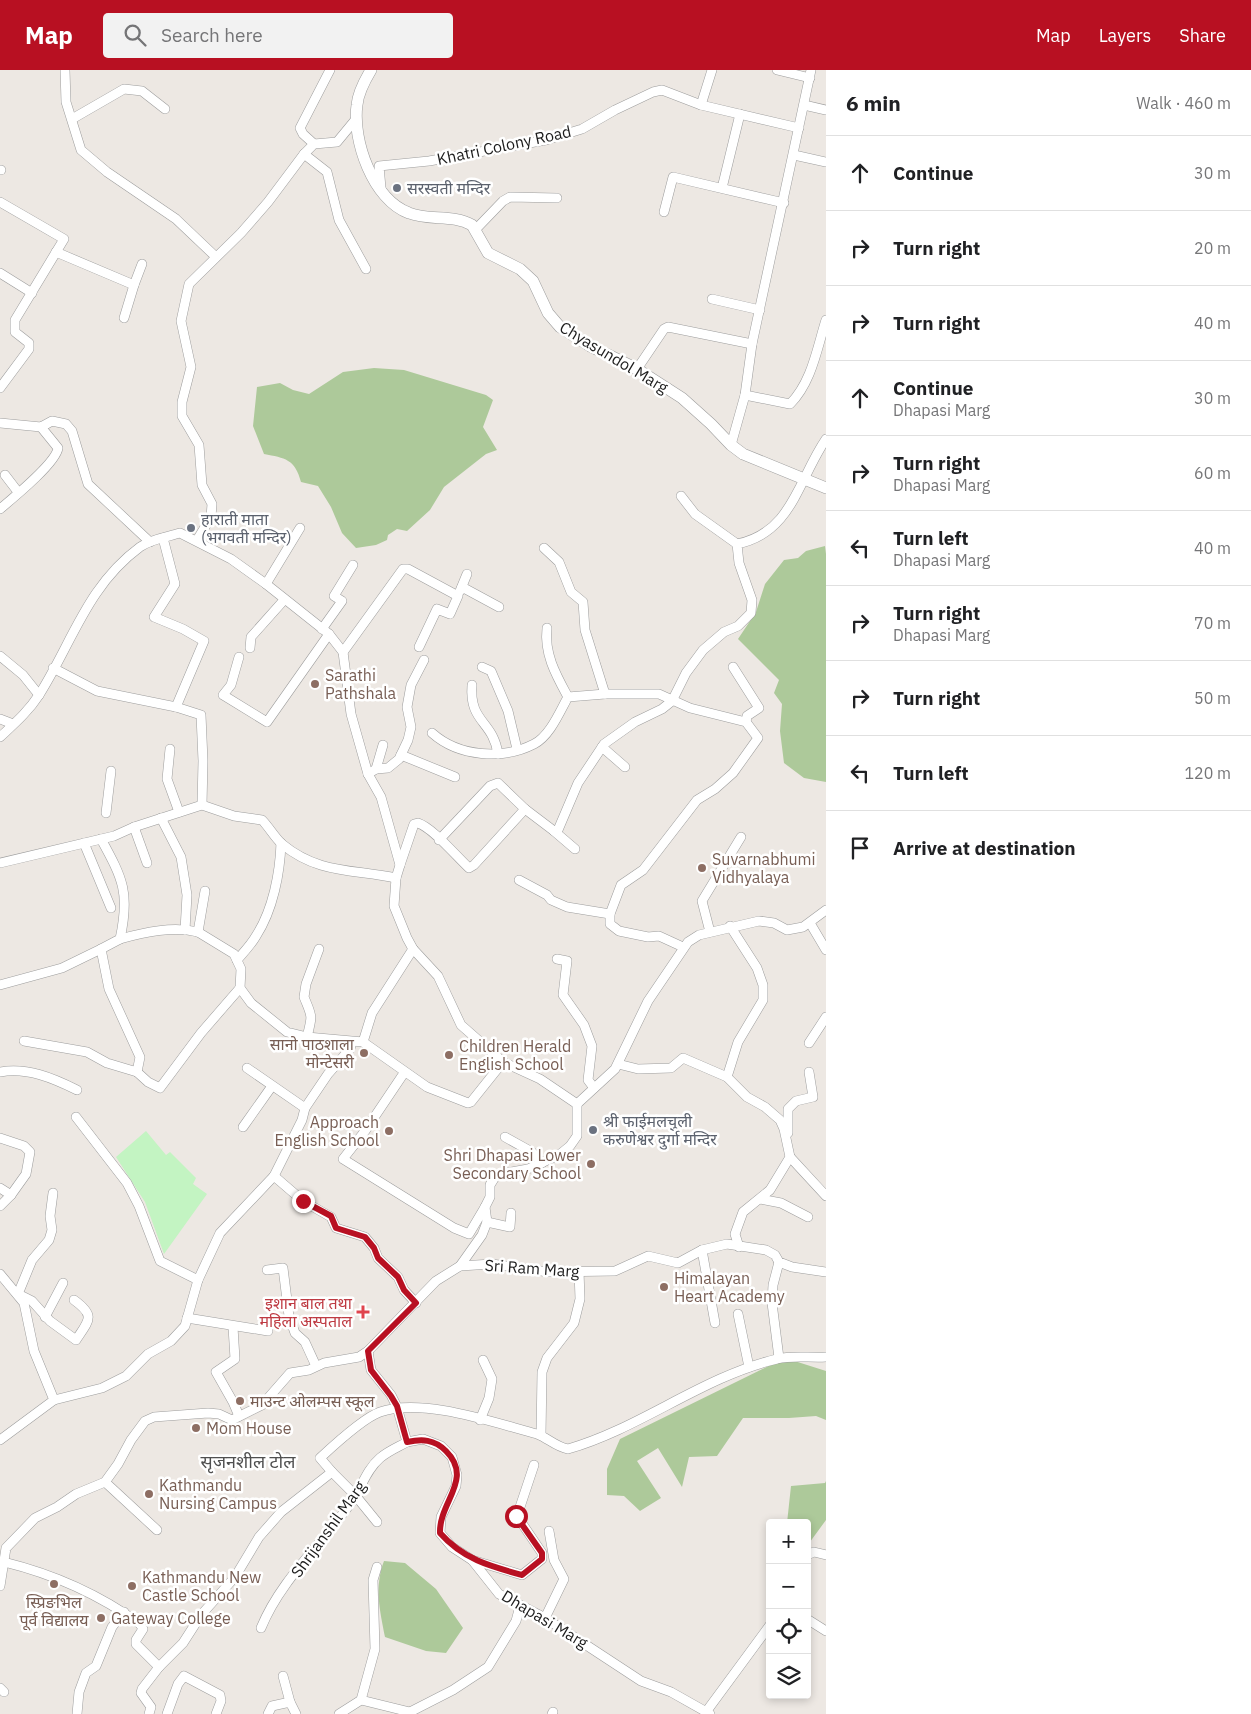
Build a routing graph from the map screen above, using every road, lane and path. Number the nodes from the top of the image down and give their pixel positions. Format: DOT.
graph roads {
  1 [pos="65,70"];
  2 [pos="330,70"];
  3 [pos="371,70"];
  4 [pos="712,70"];
  5 [pos="777,70"];
  6 [pos="811,74"];
  7 [pos="701,105"];
  8 [pos="804,105"];
  9 [pos="165,109"];
  10 [pos="826,110"];
  11 [pos="740,114"];
  12 [pos="72,119"];
  13 [pos="356,119"];
  14 [pos="799,128"];
  15 [pos="314,144"];
  16 [pos="304,154"];
  17 [pos="794,155"];
  18 [pos="826,162"];
  19 [pos="381,188"];
  20 [pos="722,188"];
  21 [pos="557,198"];
  22 [pos="0,202"];
  23 [pos="784,203"];
  24 [pos="664,212"];
  25 [pos="476,229"];
  26 [pos="56,252"];
  27 [pos="216,257"];
  28 [pos="142,264"];
  29 [pos="366,270"];
  30 [pos="0,273"];
  31 [pos="134,285"];
  32 [pos="32,293"];
  33 [pos="712,299"];
  34 [pos="760,310"];
  35 [pos="124,318"];
  36 [pos="826,320"];
  37 [pos="752,344"];
  38 [pos="637,369"];
  39 [pos="0,388"];
  40 [pos="745,394"];
  41 [pos="0,423"];
  42 [pos="41,427"];
  43 [pos="826,439"];
  44 [pos="731,446"];
  45 [pos="5,475"];
  46 [pos="803,478"];
  47 [pos="826,488"];
  48 [pos="18,492"];
  49 [pos="681,496"];
  50 [pos="0,510"];
  51 [pos="300,528"];
  52 [pos="163,538"];
  53 [pos="197,540"];
  54 [pos="150,542"];
  55 [pos="737,544"];
  56 [pos="544,548"];
  57 [pos="354,565"];
  58 [pos="467,574"];
  59 [pos="266,584"];
  60 [pos="462,587"];
  61 [pos="458,596"];
  62 [pos="284,600"];
  63 [pos="499,607"];
  64 [pos="547,628"];
  65 [pos="326,631"];
  66 [pos="420,647"];
  67 [pos="250,648"];
  68 [pos="343,652"];
  69 [pos="0,656"];
  70 [pos="240,657"];
  71 [pos="424,660"];
  72 [pos="733,667"];
  73 [pos="53,668"];
  74 [pos="482,668"];
  75 [pos="472,685"];
  76 [pos="605,694"];
  77 [pos="39,695"];
  78 [pos="568,696"];
  79 [pos="672,701"];
  80 [pos="176,707"];
  81 [pos="0,719"];
  82 [pos="746,722"];
  83 [pos="13,724"];
  84 [pos="432,733"];
  85 [pos="0,737"];
  86 [pos="383,745"];
  87 [pos="602,747"];
  88 [pos="170,749"];
  89 [pos="517,749"];
  90 [pos="498,754"];
  91 [pos="401,755"];
  92 [pos="625,767"];
  93 [pos="376,769"];
  94 [pos="111,771"];
  95 [pos="368,774"];
  96 [pos="455,777"];
  97 [pos="202,805"];
  98 [pos="525,809"];
  99 [pos="179,812"];
  100 [pos="106,813"];
  101 [pos="161,818"];
  102 [pos="134,827"];
  103 [pos="554,831"];
  104 [pos="741,837"];
  105 [pos="101,839"];
  106 [pos="439,840"];
  107 [pos="84,843"];
  108 [pos="281,843"];
  109 [pos="575,849"];
  110 [pos="0,863"];
  111 [pos="147,863"];
  112 [pos="400,865"];
  113 [pos="396,878"];
  114 [pos="519,880"];
  115 [pos="205,891"];
  116 [pos="111,908"];
  117 [pos="826,910"];
  118 [pos="610,914"];
  119 [pos="810,923"];
  120 [pos="730,926"];
  121 [pos="186,930"];
  122 [pos="198,932"];
  123 [pos="710,932"];
  124 [pos="120,939"];
  125 [pos="683,947"];
  126 [pos="413,948"];
  127 [pos="101,949"];
  128 [pos="319,949"];
  129 [pos="826,950"];
  130 [pos="557,959"];
  131 [pos="237,960"];
  132 [pos="0,985"];
  133 [pos="240,988"];
  134 [pos="826,1017"];
  135 [pos="307,1037"];
  136 [pos="24,1041"];
  137 [pos="352,1042"];
  138 [pos="362,1042"];
  139 [pos="809,1043"];
  140 [pos="504,1062"];
  141 [pos="618,1064"];
  142 [pos="247,1068"];
  143 [pos="0,1072"];
  144 [pos="137,1072"];
  145 [pos="808,1072"];
  146 [pos="404,1073"];
  147 [pos="727,1077"];
  148 [pos="272,1086"];
  149 [pos="594,1088"];
  150 [pos="77,1090"];
  151 [pos="577,1104"];
  152 [pos="305,1108"];
  153 [pos="76,1117"];
  154 [pos="243,1127"];
  155 [pos="505,1137"];
  156 [pos="0,1138"];
  157 [pos="788,1144"];
  158 [pos="790,1157"];
  159 [pos="542,1163"];
  160 [pos="274,1176"];
  161 [pos="0,1188"];
  162 [pos="53,1193"];
  163 [pos="11,1195"];
  164 [pos="826,1196"];
  165 [pos="760,1199"];
  166 [pos="0,1206"];
  167 [pos="485,1207"];
  168 [pos="512,1213"];
  169 [pos="808,1217"];
  170 [pos="487,1222"];
  171 [pos="738,1247"];
  172 [pos="702,1250"];
  173 [pos="779,1262"];
  174 [pos="460,1266"];
  175 [pos="267,1270"];
  176 [pos="580,1271"];
  177 [pos="826,1272"];
  178 [pos="0,1274"];
  179 [pos="198,1280"];
  180 [pos="63,1283"];
  181 [pos="18,1294"];
  182 [pos="74,1300"];
  183 [pos="416,1303"];
  184 [pos="738,1314"];
  185 [pos="45,1317"];
  186 [pos="187,1318"];
  187 [pos="715,1323"];
  188 [pos="234,1327"];
  189 [pos="268,1331"];
  190 [pos="368,1351"];
  191 [pos="826,1357"];
  192 [pos="779,1358"];
  193 [pos="482,1360"];
  194 [pos="316,1366"];
  195 [pos="749,1368"];
  196 [pos="54,1400"];
  197 [pos="397,1406"];
  198 [pos="239,1416"];
  199 [pos="480,1420"];
  200 [pos="540,1435"];
  201 [pos="0,1440"];
  202 [pos="407,1442"];
  203 [pos="534,1465"];
  204 [pos="332,1472"];
  205 [pos="105,1482"];
  206 [pos="355,1495"];
  207 [pos="377,1522"];
  208 [pos="157,1530"];
  209 [pos="549,1531"];
  210 [pos="0,1540"];
  211 [pos="6,1548"];
  212 [pos="811,1553"];
  213 [pos="826,1555"];
  214 [pos="472,1560"];
  215 [pos="4,1562"];
  216 [pos="377,1567"];
  217 [pos="0,1586"];
  218 [pos="520,1606"];
  219 [pos="124,1612"];
  220 [pos="546,1618"];
  221 [pos="811,1622"];
  222 [pos="261,1628"];
  223 [pos="766,1630"];
  224 [pos="826,1631"];
  225 [pos="160,1667"];
  226 [pos="283,1676"];
  227 [pos="361,1700"];
  228 [pos="290,1702"];
  229 [pos="150,1711"];
  230 [pos="704,1712"];
  231 [pos="77,1714"];
  232 [pos="167,1714"];
  233 [pos="216,1714"];
  234 [pos="268,1714"];
  235 [pos="296,1714"];
  236 [pos="339,1714"];
  1 -- 12 [label="street"];
  2 -- 15 [label="street"];
  3 -- 13 [label="street"];
  4 -- 7 [label="street"];
  5 -- 6 [label="street"];
  6 -- 8 [label="street"];
  7 -- 11 [label="street"];
  7 -- 19 [label="street, Khatri Colony Road"];
  8 -- 10 [label="street"];
  8 -- 14 [label="street"];
  9 -- 12 [label="street"];
  11 -- 14 [label="street"];
  11 -- 20 [label="street"];
  12 -- 27 [label="street"];
  13 -- 15 [label="street"];
  13 -- 19 [label="street"];
  14 -- 17 [label="street"];
  15 -- 16 [label="street"];
  16 -- 27 [label="street"];
  16 -- 29 [label="street"];
  17 -- 18 [label="street"];
  17 -- 23 [label="street"];
  19 -- 25 [label="street"];
  20 -- 23 [label="street"];
  20 -- 24 [label="street"];
  21 -- 25 [label="street"];
  22 -- 26 [label="street"];
  23 -- 34 [label="street"];
  25 -- 38 [label="street, Chyasundol Marg"];
  26 -- 31 [label="street"];
  26 -- 32 [label="street"];
  27 -- 53 [label="street"];
  28 -- 31 [label="street"];
  30 -- 32 [label="street"];
  31 -- 35 [label="street"];
  32 -- 39 [label="street"];
  33 -- 34 [label="street"];
  34 -- 37 [label="street"];
  36 -- 40 [label="street"];
  37 -- 38 [label="street"];
  37 -- 40 [label="street"];
  38 -- 44 [label="street, Chyasundol Marg"];
  40 -- 44 [label="street"];
  41 -- 42 [label="street"];
  42 -- 48 [label="street"];
  42 -- 54 [label="street"];
  43 -- 46 [label="street"];
  44 -- 46 [label="street, Chyasundol Marg"];
  45 -- 48 [label="street"];
  46 -- 47 [label="street, Chyasundol Marg"];
  46 -- 55 [label="street"];
  48 -- 50 [label="street"];
  49 -- 55 [label="street"];
  51 -- 59 [label="street"];
  52 -- 53 [label="street"];
  52 -- 54 [label="street"];
  52 -- 80 [label="street"];
  53 -- 59 [label="street"];
  54 -- 73 [label="street"];
  55 -- 79 [label="street"];
  56 -- 76 [label="street"];
  57 -- 65 [label="street"];
  58 -- 60 [label="street"];
  59 -- 62 [label="street"];
  60 -- 61 [label="street"];
  60 -- 63 [label="street"];
  61 -- 66 [label="street"];
  61 -- 68 [label="street"];
  62 -- 65 [label="street"];
  62 -- 67 [label="street"];
  64 -- 78 [label="street"];
  65 -- 68 [label="street"];
  65 -- 70 [label="street"];
  68 -- 95 [label="street"];
  69 -- 77 [label="street"];
  71 -- 91 [label="street"];
  72 -- 82 [label="street"];
  73 -- 77 [label="street"];
  73 -- 80 [label="street"];
  74 -- 89 [label="street"];
  75 -- 90 [label="street"];
  76 -- 78 [label="street"];
  76 -- 79 [label="street"];
  77 -- 83 [label="street"];
  78 -- 89 [label="street"];
  79 -- 82 [label="street"];
  79 -- 87 [label="street"];
  80 -- 97 [label="street"];
  81 -- 83 [label="street"];
  82 -- 118 [label="street"];
  83 -- 85 [label="street"];
  84 -- 90 [label="street"];
  86 -- 93 [label="street"];
  87 -- 92 [label="street"];
  87 -- 103 [label="street"];
  88 -- 99 [label="street"];
  89 -- 90 [label="street"];
  91 -- 93 [label="street"];
  91 -- 96 [label="street"];
  93 -- 95 [label="street"];
  94 -- 100 [label="street"];
  95 -- 112 [label="street"];
  97 -- 99 [label="street"];
  97 -- 108 [label="street"];
  98 -- 103 [label="street"];
  98 -- 106 [label="street"];
  98 -- 106 [label="street"];
  99 -- 101 [label="street"];
  101 -- 102 [label="street"];
  101 -- 121 [label="street"];
  102 -- 105 [label="street"];
  102 -- 111 [label="street"];
  103 -- 109 [label="street"];
  104 -- 123 [label="street"];
  105 -- 107 [label="street"];
  105 -- 124 [label="street"];
  106 -- 112 [label="street"];
  107 -- 110 [label="street"];
  107 -- 116 [label="street"];
  108 -- 113 [label="street"];
  108 -- 131 [label="street"];
  112 -- 113 [label="street"];
  113 -- 126 [label="street"];
  114 -- 118 [label="street"];
  115 -- 122 [label="street"];
  117 -- 119 [label="street"];
  118 -- 125 [label="street"];
  119 -- 120 [label="street"];
  119 -- 129 [label="street"];
  120 -- 123 [label="street"];
  120 -- 147 [label="street"];
  121 -- 122 [label="street"];
  121 -- 124 [label="street"];
  122 -- 131 [label="street"];
  123 -- 125 [label="street"];
  124 -- 127 [label="street"];
  125 -- 141 [label="street"];
  126 -- 138 [label="street"];
  126 -- 140 [label="street"];
  127 -- 132 [label="street"];
  127 -- 144 [label="street"];
  128 -- 135 [label="street"];
  130 -- 149 [label="street"];
  131 -- 133 [label="street"];
  133 -- 135 [label="street"];
  133 -- 144 [label="street"];
  134 -- 139 [label="street"];
  135 -- 137 [label="street"];
  136 -- 144 [label="street"];
  137 -- 138 [label="street"];
  137 -- 152 [label="street"];
  138 -- 146 [label="street"];
  140 -- 146 [label="street"];
  140 -- 151 [label="street"];
  141 -- 147 [label="street"];
  141 -- 149 [label="street"];
  142 -- 148 [label="street"];
  143 -- 150 [label="street"];
  145 -- 157 [label="street"];
  146 -- 167 [label="street"];
  147 -- 157 [label="street"];
  148 -- 152 [label="street"];
  148 -- 154 [label="street"];
  149 -- 151 [label="street"];
  151 -- 159 [label="street"];
  152 -- 160 [label="street"];
  153 -- 179 [label="street"];
  155 -- 159 [label="street"];
  156 -- 163 [label="street"];
  157 -- 158 [label="street"];
  158 -- 164 [label="street"];
  158 -- 165 [label="street"];
  159 -- 167 [label="street"];
  160 -- 179 [label="street"];
  160 -- 183 [label="street"];
  161 -- 163 [label="street"];
  162 -- 181 [label="street"];
  163 -- 166 [label="street"];
  165 -- 169 [label="street"];
  165 -- 171 [label="street"];
  167 -- 170 [label="street"];
  168 -- 170 [label="street"];
  170 -- 174 [label="street"];
  171 -- 172 [label="street, Sri Ram Marg"];
  171 -- 173 [label="street, Sri Ram Marg"];
  172 -- 176 [label="street, Sri Ram Marg"];
  172 -- 187 [label="street"];
  173 -- 177 [label="street, Sri Ram Marg"];
  173 -- 192 [label="street"];
  174 -- 176 [label="street, Sri Ram Marg"];
  174 -- 183 [label="street"];
  175 -- 194 [label="street"];
  176 -- 200 [label="street"];
  178 -- 181 [label="street"];
  179 -- 186 [label="street"];
  180 -- 185 [label="street"];
  181 -- 185 [label="street"];
  181 -- 196 [label="street"];
  182 -- 185 [label="street"];
  183 -- 190 [label="street"];
  184 -- 195 [label="street"];
  186 -- 188 [label="street"];
  186 -- 196 [label="street"];
  188 -- 189 [label="street"];
  188 -- 198 [label="street"];
  190 -- 194 [label="street"];
  190 -- 197 [label="street"];
  191 -- 192 [label="street"];
  192 -- 195 [label="street"];
  193 -- 199 [label="street"];
  194 -- 198 [label="street"];
  195 -- 200 [label="street"];
  196 -- 201 [label="street"];
  197 -- 199 [label="street"];
  197 -- 202 [label="street"];
  197 -- 204 [label="street"];
  198 -- 205 [label="street"];
  199 -- 200 [label="street"];
  202 -- 206 [label="street, Shrijanshil Marg"];
  202 -- 214 [label="street, Dhapasi Marg"];
  203 -- 214 [label="street"];
  204 -- 206 [label="street"];
  204 -- 225 [label="street"];
  205 -- 208 [label="street"];
  205 -- 211 [label="street"];
  206 -- 207 [label="street"];
  206 -- 222 [label="street, Shrijanshil Marg"];
  209 -- 220 [label="street"];
  210 -- 211 [label="street"];
  211 -- 215 [label="street"];
  212 -- 213 [label="street"];
  214 -- 218 [label="street, Dhapasi Marg"];
  215 -- 217 [label="street"];
  215 -- 219 [label="street"];
  216 -- 227 [label="street"];
  218 -- 220 [label="street, Dhapasi Marg"];
  218 -- 227 [label="street"];
  219 -- 225 [label="street"];
  219 -- 231 [label="street"];
  220 -- 230 [label="street, Dhapasi Marg"];
  221 -- 224 [label="street"];
  223 -- 230 [label="street"];
  225 -- 229 [label="street"];
  226 -- 228 [label="street"];
  227 -- 236 [label="street"];
  228 -- 234 [label="street"];
  228 -- 235 [label="street"];
  229 -- 232 [label="street"];
  232 -- 233 [label="street"];
}
